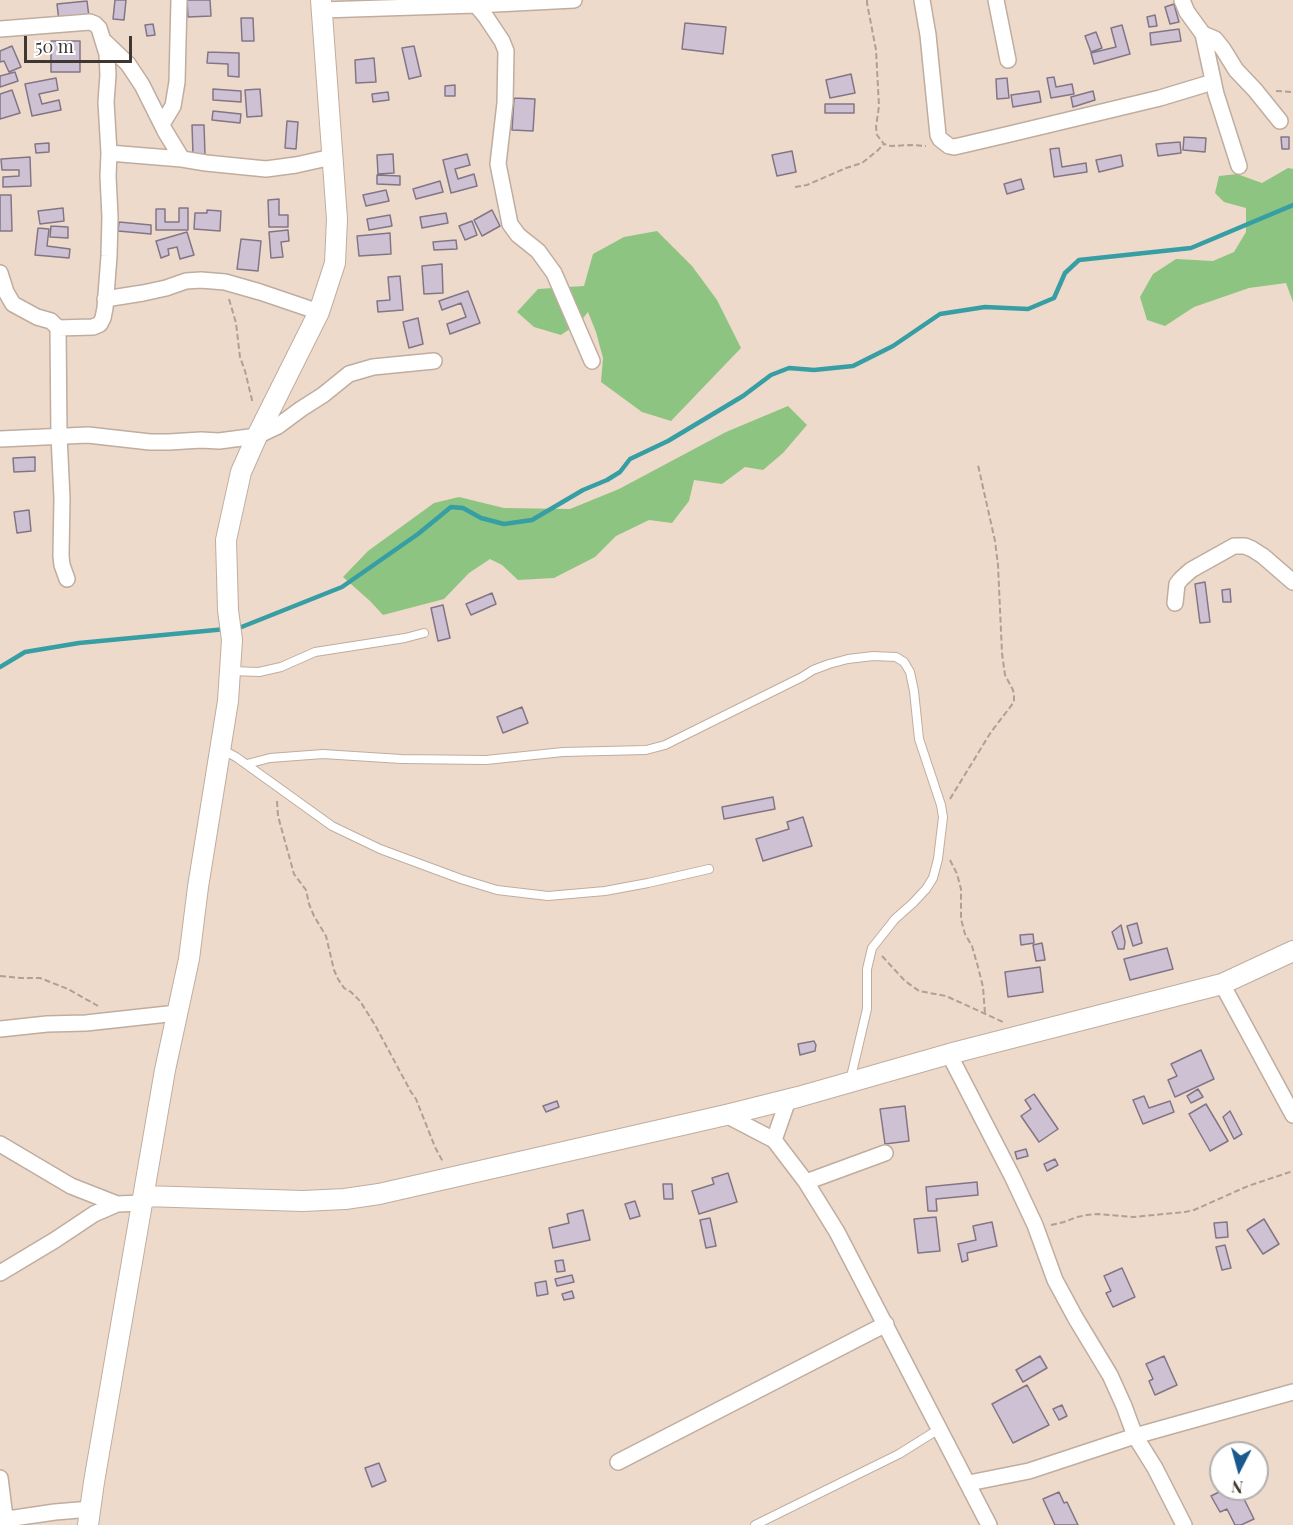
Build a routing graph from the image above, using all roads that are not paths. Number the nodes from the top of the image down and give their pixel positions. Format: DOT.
graph roads {
  1 [pos="179,0"];
  2 [pos="574,0"];
  3 [pos="922,0"];
  4 [pos="996,0"];
  5 [pos="1182,0"];
  6 [pos="321,5"];
  7 [pos="476,5"];
  8 [pos="0,29"];
  9 [pos="1203,34"];
  10 [pos="104,41"];
  11 [pos="1008,60"];
  12 [pos="1213,82"];
  13 [pos="1280,121"];
  14 [pos="162,124"];
  15 [pos="109,153"];
  16 [pos="332,157"];
  17 [pos="182,159"];
  18 [pos="1239,166"];
  19 [pos="0,273"];
  20 [pos="105,299"];
  21 [pos="319,312"];
  22 [pos="58,328"];
  23 [pos="592,360"];
  24 [pos="434,361"];
  25 [pos="260,430"];
  26 [pos="60,436"];
  27 [pos="0,439"];
  28 [pos="67,579"];
  29 [pos="1293,582"];
  30 [pos="1175,603"];
  31 [pos="424,633"];
  32 [pos="230,671"];
  33 [pos="220,748"];
  34 [pos="246,764"];
  35 [pos="709,869"];
  36 [pos="1293,951"];
  37 [pos="1222,984"];
  38 [pos="177,1013"];
  39 [pos="0,1029"];
  40 [pos="949,1054"];
  41 [pos="850,1082"];
  42 [pos="788,1100"];
  43 [pos="726,1115"];
  44 [pos="1293,1115"];
  45 [pos="774,1140"];
  46 [pos="0,1144"];
  47 [pos="885,1153"];
  48 [pos="806,1182"];
  49 [pos="143,1200"];
  50 [pos="117,1204"];
  51 [pos="0,1273"];
  52 [pos="886,1324"];
  53 [pos="1293,1392"];
  54 [pos="939,1429"];
  55 [pos="1135,1436"];
  56 [pos="618,1462"];
  57 [pos="0,1478"];
  58 [pos="969,1483"];
  59 [pos="89,1517"];
  60 [pos="4,1522"];
  61 [pos="755,1525"];
  62 [pos="989,1525"];
  63 [pos="1184,1525"];
  1 -- 14 [label="street"];
  2 -- 7 [label="street"];
  3 -- 12 [label="street"];
  4 -- 11 [label="street"];
  5 -- 9 [label="street"];
  6 -- 7 [label="street"];
  6 -- 16 [label="street"];
  7 -- 23 [label="street"];
  8 -- 10 [label="street"];
  9 -- 12 [label="street"];
  9 -- 13 [label="street"];
  10 -- 14 [label="street"];
  10 -- 15 [label="street"];
  12 -- 18 [label="street"];
  14 -- 17 [label="street"];
  15 -- 17 [label="street"];
  15 -- 20 [label="street"];
  16 -- 17 [label="street"];
  16 -- 21 [label="street"];
  19 -- 22 [label="street"];
  20 -- 21 [label="street"];
  20 -- 22 [label="street"];
  21 -- 25 [label="street"];
  22 -- 26 [label="street"];
  24 -- 25 [label="street"];
  25 -- 26 [label="street"];
  25 -- 32 [label="street"];
  26 -- 27 [label="street"];
  26 -- 28 [label="street"];
  29 -- 30 [label="street"];
  31 -- 32 [label="lane"];
  32 -- 33 [label="street"];
  33 -- 34 [label="lane"];
  33 -- 38 [label="street"];
  34 -- 35 [label="lane"];
  34 -- 41 [label="lane"];
  36 -- 37 [label="street"];
  37 -- 40 [label="street"];
  37 -- 44 [label="street"];
  38 -- 39 [label="street"];
  38 -- 49 [label="street"];
  40 -- 41 [label="street"];
  40 -- 55 [label="street"];
  41 -- 42 [label="street"];
  42 -- 43 [label="street"];
  42 -- 45 [label="street"];
  43 -- 45 [label="street"];
  43 -- 49 [label="street"];
  45 -- 48 [label="street"];
  46 -- 50 [label="street"];
  47 -- 48 [label="street"];
  48 -- 52 [label="street"];
  49 -- 50 [label="street"];
  49 -- 59 [label="street"];
  50 -- 51 [label="street"];
  52 -- 54 [label="street"];
  52 -- 56 [label="street"];
  53 -- 55 [label="street"];
  54 -- 58 [label="street"];
  54 -- 61 [label="lane"];
  55 -- 58 [label="street"];
  55 -- 63 [label="street"];
  57 -- 60 [label="street"];
  58 -- 62 [label="street"];
  59 -- 60 [label="street"];
}
